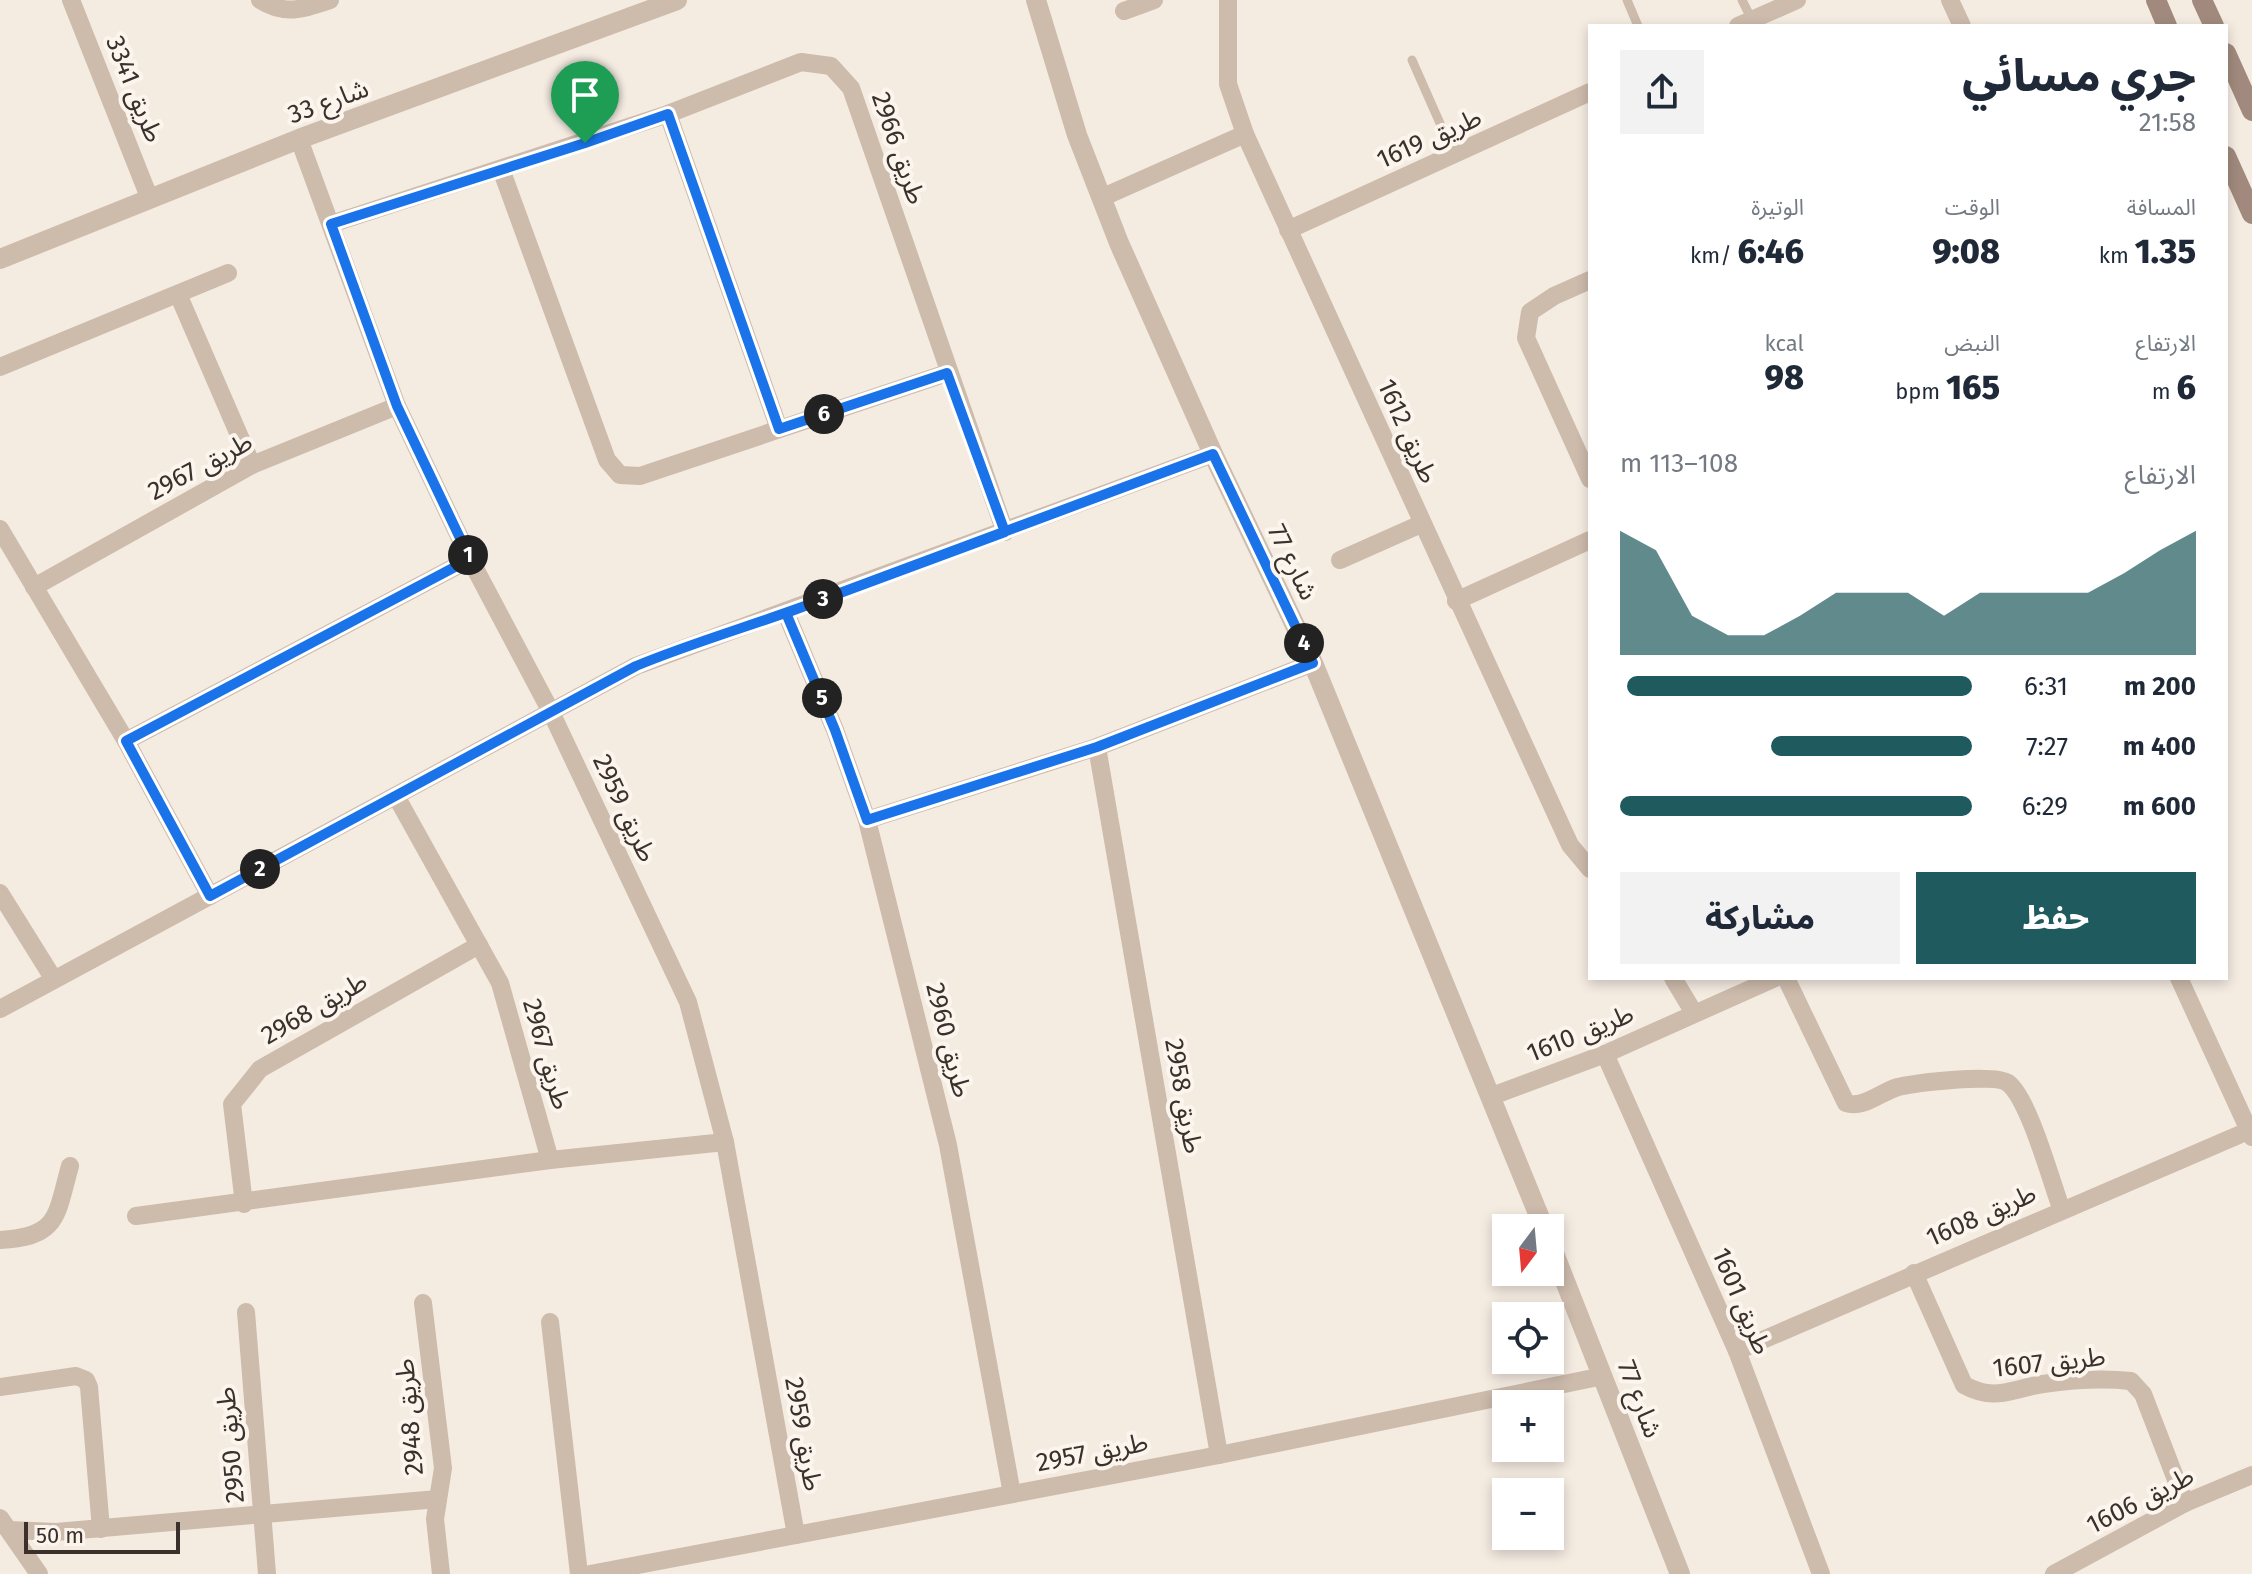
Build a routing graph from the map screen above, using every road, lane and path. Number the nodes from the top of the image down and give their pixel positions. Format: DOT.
graph roads {
  1 [pos="71,0"];
  2 [pos="260,0"];
  3 [pos="330,0"];
  4 [pos="677,0"];
  5 [pos="1154,0"];
  6 [pos="1228,0"];
  7 [pos="1627,0"];
  8 [pos="1742,0"];
  9 [pos="1797,0"];
  10 [pos="1950,0"];
  11 [pos="2156,0"];
  12 [pos="2202,0"];
  13 [pos="1035,2"];
  14 [pos="634,7"];
  15 [pos="1124,11"];
  16 [pos="1745,23"];
  17 [pos="1637,24"];
  18 [pos="1961,24"];
  19 [pos="2166,24"];
  20 [pos="2213,24"];
  21 [pos="2228,57"];
  22 [pos="1412,60"];
  23 [pos="1588,93"];
  24 [pos="2252,111"];
  25 [pos="668,114"];
  26 [pos="1245,134"];
  27 [pos="299,139"];
  28 [pos="1454,155"];
  29 [pos="2228,160"];
  30 [pos="501,169"];
  31 [pos="149,197"];
  32 [pos="1101,198"];
  33 [pos="2252,214"];
  34 [pos="331,224"];
  35 [pos="1288,230"];
  36 [pos="0,259"];
  37 [pos="228,273"];
  38 [pos="1588,281"];
  39 [pos="178,294"];
  40 [pos="0,367"];
  41 [pos="947,373"];
  42 [pos="397,406"];
  43 [pos="779,429"];
  44 [pos="1213,454"];
  45 [pos="252,465"];
  46 [pos="1588,475"];
  47 [pos="1421,524"];
  48 [pos="0,529"];
  49 [pos="1005,532"];
  50 [pos="1588,541"];
  51 [pos="470,559"];
  52 [pos="1340,560"];
  53 [pos="34,587"];
  54 [pos="1456,601"];
  55 [pos="786,613"];
  56 [pos="1313,663"];
  57 [pos="550,710"];
  58 [pos="126,741"];
  59 [pos="1097,747"];
  60 [pos="396,796"];
  61 [pos="867,820"];
  62 [pos="1588,867"];
  63 [pos="0,893"];
  64 [pos="210,896"];
  65 [pos="479,945"];
  66 [pos="53,978"];
  67 [pos="1674,980"];
  68 [pos="1770,980"];
  69 [pos="1787,980"];
  70 [pos="2180,980"];
  71 [pos="0,1009"];
  72 [pos="1694,1013"];
  73 [pos="1605,1054"];
  74 [pos="1492,1096"];
  75 [pos="2245,1104"];
  76 [pos="2250,1134"];
  77 [pos="725,1142"];
  78 [pos="550,1160"];
  79 [pos="70,1166"];
  80 [pos="244,1204"];
  81 [pos="2061,1208"];
  82 [pos="1538,1214"];
  83 [pos="136,1216"];
  84 [pos="0,1240"];
  85 [pos="1914,1273"];
  86 [pos="1564,1278"];
  87 [pos="423,1303"];
  88 [pos="246,1312"];
  89 [pos="550,1322"];
  90 [pos="1737,1351"];
  91 [pos="1603,1376"];
  92 [pos="0,1387"];
  93 [pos="1219,1455"];
  94 [pos="2252,1475"];
  95 [pos="1012,1494"];
  96 [pos="438,1499"];
  97 [pos="2185,1503"];
  98 [pos="262,1514"];
  99 [pos="4,1524"];
  100 [pos="101,1529"];
  101 [pos="796,1535"];
  102 [pos="39,1574"];
  103 [pos="267,1574"];
  104 [pos="441,1574"];
  105 [pos="579,1574"];
  106 [pos="590,1574"];
  107 [pos="1680,1574"];
  108 [pos="1821,1574"];
  109 [pos="2054,1574"];
  1 -- 31 [label="street, طريق 3341"];
  2 -- 3 [label="street"];
  4 -- 14 [label="street, شارع 33"];
  5 -- 15 [label="street"];
  6 -- 26 [label="street, طريق 1612"];
  7 -- 17 [label="lane"];
  8 -- 16 [label="lane"];
  9 -- 16 [label="street"];
  10 -- 18 [label="street"];
  11 -- 19 [label="main road"];
  12 -- 20 [label="main road"];
  13 -- 32 [label="street, شارع 77"];
  14 -- 27 [label="street, شارع 33"];
  21 -- 24 [label="main road"];
  22 -- 28 [label="lane"];
  23 -- 28 [label="street, طريق 1619"];
  25 -- 30 [label="street, طريق 2966"];
  25 -- 41 [label="street, طريق 2966"];
  25 -- 43 [label="street"];
  26 -- 32 [label="street"];
  26 -- 35 [label="street, طريق 1612"];
  27 -- 31 [label="street, شارع 33"];
  27 -- 34 [label="street, طريق 2959"];
  28 -- 35 [label="street, طريق 1619"];
  29 -- 33 [label="main road"];
  30 -- 34 [label="street, طريق 2966"];
  30 -- 43 [label="street"];
  31 -- 36 [label="street, شارع 33"];
  32 -- 44 [label="street, شارع 77"];
  34 -- 42 [label="street, طريق 2959"];
  35 -- 47 [label="street, طريق 1612"];
  37 -- 39 [label="street"];
  38 -- 46 [label="street"];
  39 -- 40 [label="street"];
  39 -- 45 [label="street"];
  41 -- 43 [label="street"];
  41 -- 49 [label="street, طريق 2966"];
  42 -- 45 [label="street, طريق 2967"];
  42 -- 51 [label="street, طريق 2959"];
  44 -- 49 [label="street"];
  44 -- 56 [label="street, شارع 77"];
  45 -- 53 [label="street, طريق 2967"];
  47 -- 52 [label="street"];
  47 -- 54 [label="street, طريق 1612"];
  48 -- 53 [label="street"];
  49 -- 55 [label="street"];
  50 -- 54 [label="street"];
  51 -- 57 [label="street, طريق 2959"];
  51 -- 58 [label="street"];
  53 -- 58 [label="street"];
  54 -- 62 [label="street, طريق 1612"];
  55 -- 57 [label="street"];
  55 -- 61 [label="street, طريق 2960"];
  56 -- 59 [label="street"];
  56 -- 74 [label="street, شارع 77"];
  57 -- 60 [label="street"];
  57 -- 77 [label="street, طريق 2959"];
  58 -- 64 [label="street"];
  59 -- 61 [label="street"];
  59 -- 93 [label="street, طريق 2958"];
  60 -- 64 [label="street"];
  60 -- 65 [label="street, طريق 2967"];
  61 -- 95 [label="street, طريق 2960"];
  63 -- 66 [label="street"];
  64 -- 66 [label="street"];
  65 -- 78 [label="street, طريق 2967"];
  65 -- 80 [label="street, طريق 2968"];
  66 -- 71 [label="street"];
  67 -- 72 [label="street"];
  68 -- 72 [label="street, طريق 1610"];
  69 -- 81 [label="street"];
  70 -- 75 [label="street"];
  72 -- 73 [label="street, طريق 1610"];
  73 -- 74 [label="street, طريق 1610"];
  73 -- 90 [label="street, طريق 1601"];
  74 -- 82 [label="street, شارع 77"];
  75 -- 76 [label="street"];
  76 -- 81 [label="street, طريق 1608"];
  77 -- 78 [label="street"];
  77 -- 101 [label="street, طريق 2959"];
  78 -- 80 [label="street"];
  79 -- 84 [label="street"];
  80 -- 83 [label="street"];
  81 -- 85 [label="street, طريق 1608"];
  85 -- 90 [label="street, طريق 1608"];
  85 -- 97 [label="street, طريق 1607"];
  86 -- 91 [label="street, شارع 77"];
  87 -- 96 [label="street, طريق 2948"];
  88 -- 98 [label="street, طريق 2950"];
  89 -- 105 [label="street"];
  90 -- 108 [label="street, طريق 1601"];
  91 -- 93 [label="street, طريق 2957"];
  91 -- 107 [label="street, شارع 77"];
  92 -- 100 [label="street"];
  93 -- 95 [label="street, طريق 2957"];
  94 -- 97 [label="street, طريق 1606"];
  95 -- 101 [label="street, طريق 2957"];
  96 -- 98 [label="street"];
  96 -- 104 [label="street, طريق 2948"];
  97 -- 109 [label="street, طريق 1606"];
  98 -- 100 [label="street"];
  98 -- 103 [label="street, طريق 2950"];
  99 -- 100 [label="street"];
  99 -- 102 [label="street"];
  101 -- 106 [label="street, طريق 2957"];
}
